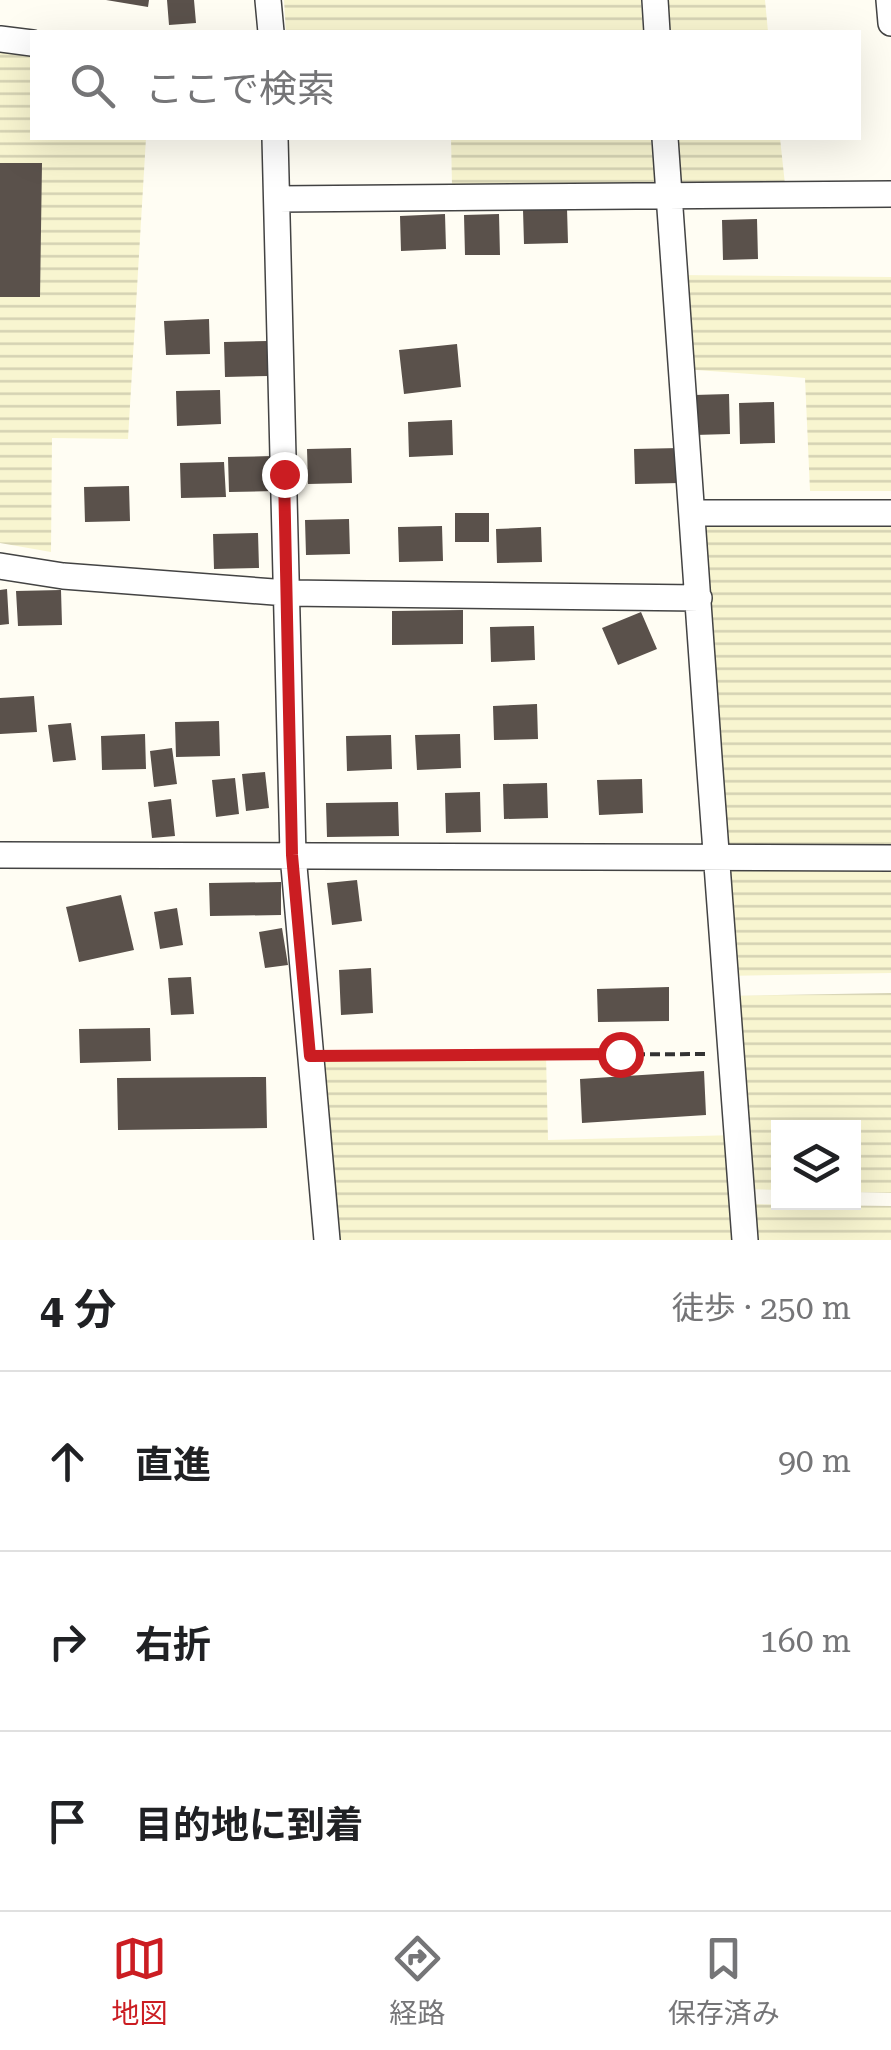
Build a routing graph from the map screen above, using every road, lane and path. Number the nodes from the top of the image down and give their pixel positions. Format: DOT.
graph roads {
  1 [pos="268,0"];
  2 [pos="655,0"];
  3 [pos="889,0"];
  4 [pos="891,23"];
  5 [pos="270,30"];
  6 [pos="657,30"];
  7 [pos="0,39"];
  8 [pos="30,43"];
  9 [pos="276,140"];
  10 [pos="665,140"];
  11 [pos="670,194"];
  12 [pos="891,194"];
  13 [pos="278,199"];
  14 [pos="891,512"];
  15 [pos="694,513"];
  16 [pos="0,566"];
  17 [pos="287,592"];
  18 [pos="699,598"];
  19 [pos="0,854"];
  20 [pos="292,855"];
  21 [pos="714,857"];
  22 [pos="891,858"];
  23 [pos="730,1054"];
  24 [pos="310,1056"];
  25 [pos="327,1240"];
  26 [pos="746,1240"];
  1 -- 5 [label="street"];
  2 -- 6 [label="street"];
  3 -- 4 [label="street"];
  7 -- 8 [label="street"];
  9 -- 13 [label="street"];
  10 -- 11 [label="street"];
  11 -- 12 [label="street"];
  11 -- 13 [label="street"];
  11 -- 15 [label="street"];
  13 -- 17 [label="street"];
  14 -- 15 [label="street"];
  15 -- 18 [label="street"];
  16 -- 17 [label="street"];
  17 -- 18 [label="street"];
  17 -- 20 [label="street"];
  18 -- 21 [label="street"];
  19 -- 20 [label="street"];
  20 -- 21 [label="street"];
  20 -- 24 [label="street"];
  21 -- 22 [label="street"];
  21 -- 23 [label="street"];
  23 -- 24 [label="path"];
  23 -- 26 [label="street"];
  24 -- 25 [label="street"];
}
